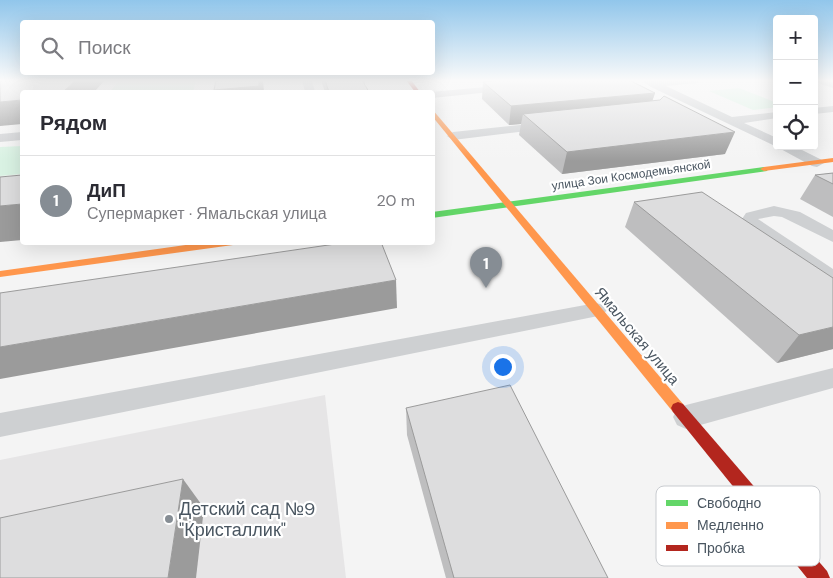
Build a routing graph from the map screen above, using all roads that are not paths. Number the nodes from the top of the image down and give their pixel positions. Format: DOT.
graph roads {
  1 [pos="700,107"];
  2 [pos="833,109"];
  3 [pos="818,111"];
  4 [pos="435,115"];
  5 [pos="773,116"];
  6 [pos="729,121"];
  7 [pos="564,124"];
  8 [pos="20,136"];
  9 [pos="452,136"];
  10 [pos="0,138"];
  11 [pos="773,141"];
  12 [pos="792,150"];
  13 [pos="833,160"];
  14 [pos="817,162"];
  15 [pos="508,205"];
  16 [pos="435,215"];
  17 [pos="833,237"];
  18 [pos="211,245"];
  19 [pos="0,274"];
  20 [pos="833,278"];
  21 [pos="596,310"];
  22 [pos="833,378"];
  23 [pos="686,417"];
  24 [pos="0,425"];
  25 [pos="743,486"];
  26 [pos="810,566"];
  27 [pos="820,578"];
  1 -- 6 [label="lane"];
  2 -- 3 [label="lane"];
  4 -- 9 [label="street, Ямальская улица"];
  5 -- 6 [label="lane"];
  6 -- 11 [label="lane"];
  7 -- 9 [label="lane"];
  8 -- 10 [label="lane"];
  9 -- 15 [label="street, Ямальская улица"];
  12 -- 14 [label="lane"];
  13 -- 14 [label="street, улица Зои Космодемьянской"];
  14 -- 15 [label="street, улица Зои Космодемьянской"];
  15 -- 16 [label="street, улица Зои Космодемьянской"];
  15 -- 21 [label="street, Ямальская улица"];
  17 -- 20 [label="lane"];
  18 -- 19 [label="street"];
  21 -- 23 [label="street, Ямальская улица"];
  21 -- 24 [label="lane"];
  22 -- 23 [label="lane"];
  23 -- 25 [label="street, Ямальская улица"];
  26 -- 27 [label="street, Ямальская улица"];
}
